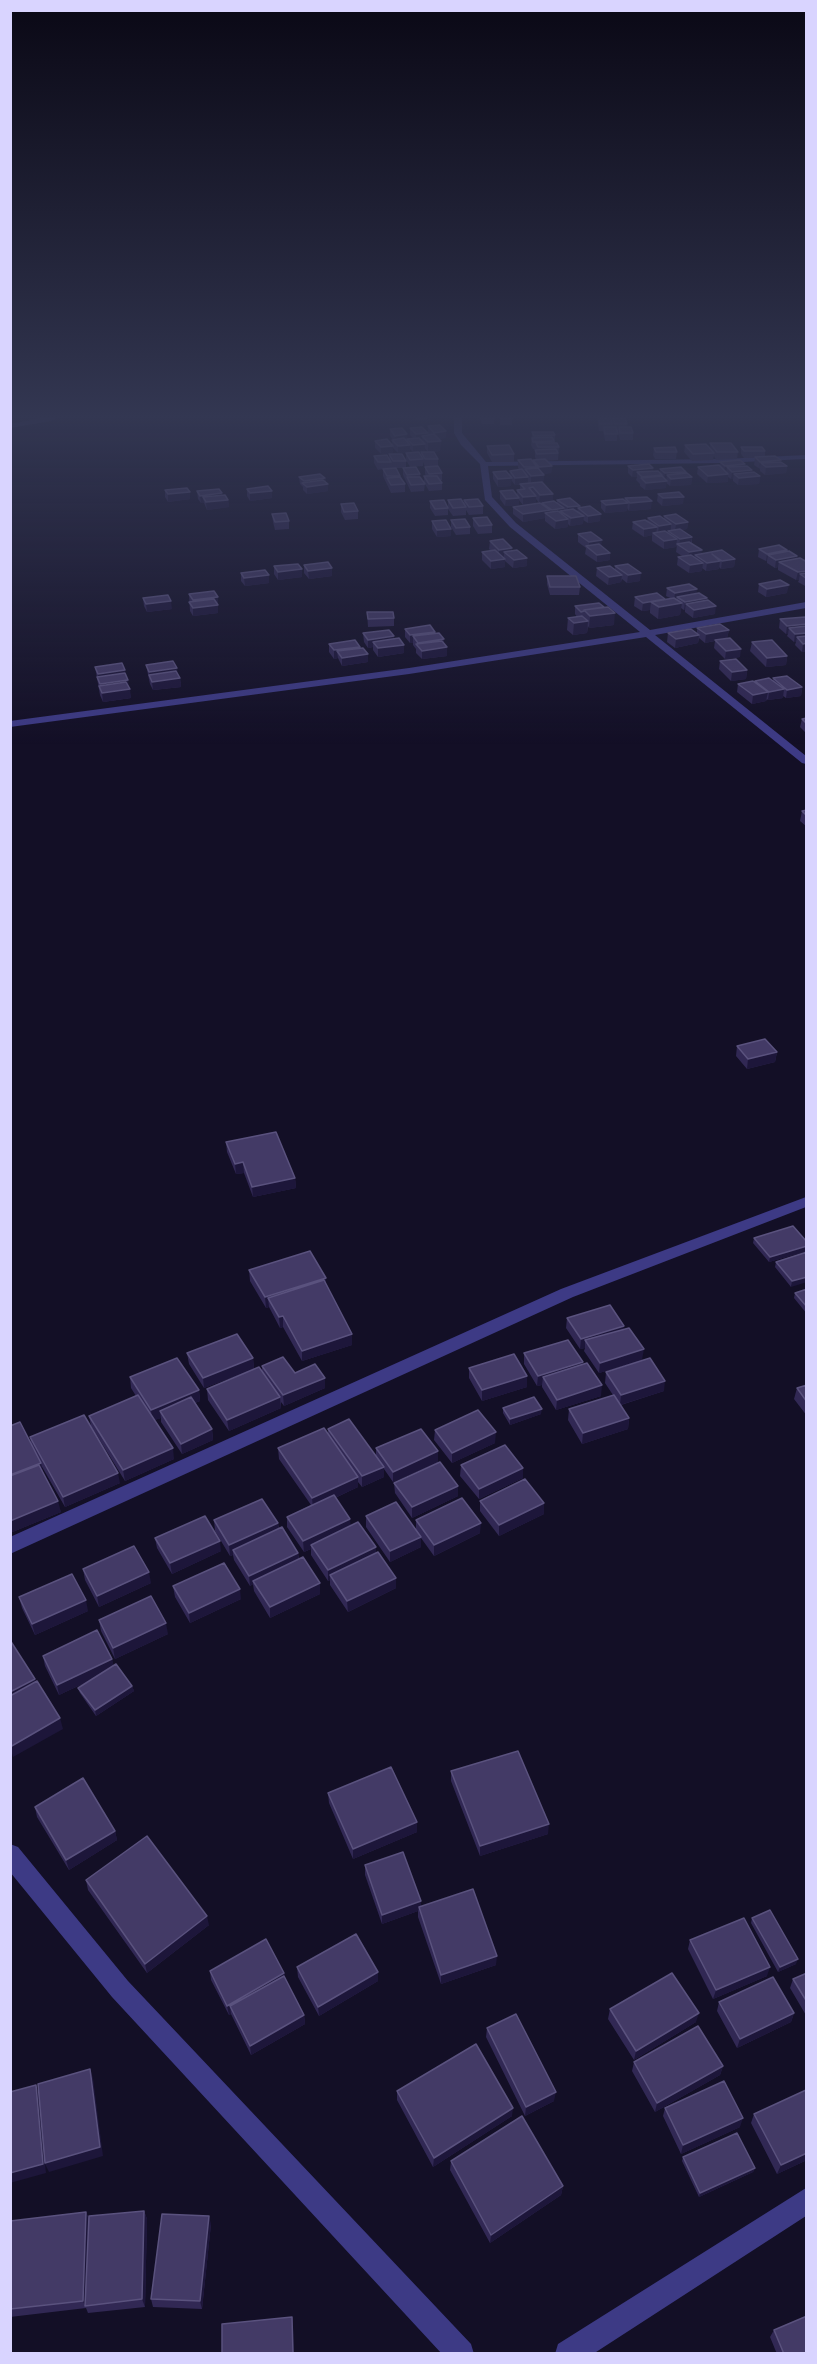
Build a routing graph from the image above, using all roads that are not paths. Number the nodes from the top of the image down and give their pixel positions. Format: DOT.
graph roads {
  1 [pos="512,524"];
  2 [pos="807,605"];
  3 [pos="646,634"];
  4 [pos="10,724"];
  5 [pos="807,761"];
  6 [pos="807,1202"];
  7 [pos="10,1546"];
  8 [pos="10,1854"];
  9 [pos="807,2201"];
  10 [pos="461,2354"];
  11 [pos="568,2354"];
  1 -- 3 [label="street"];
  2 -- 3 [label="street"];
  3 -- 4 [label="street"];
  3 -- 5 [label="street"];
  6 -- 7 [label="street"];
  8 -- 10 [label="street"];
  9 -- 11 [label="street"];
}
